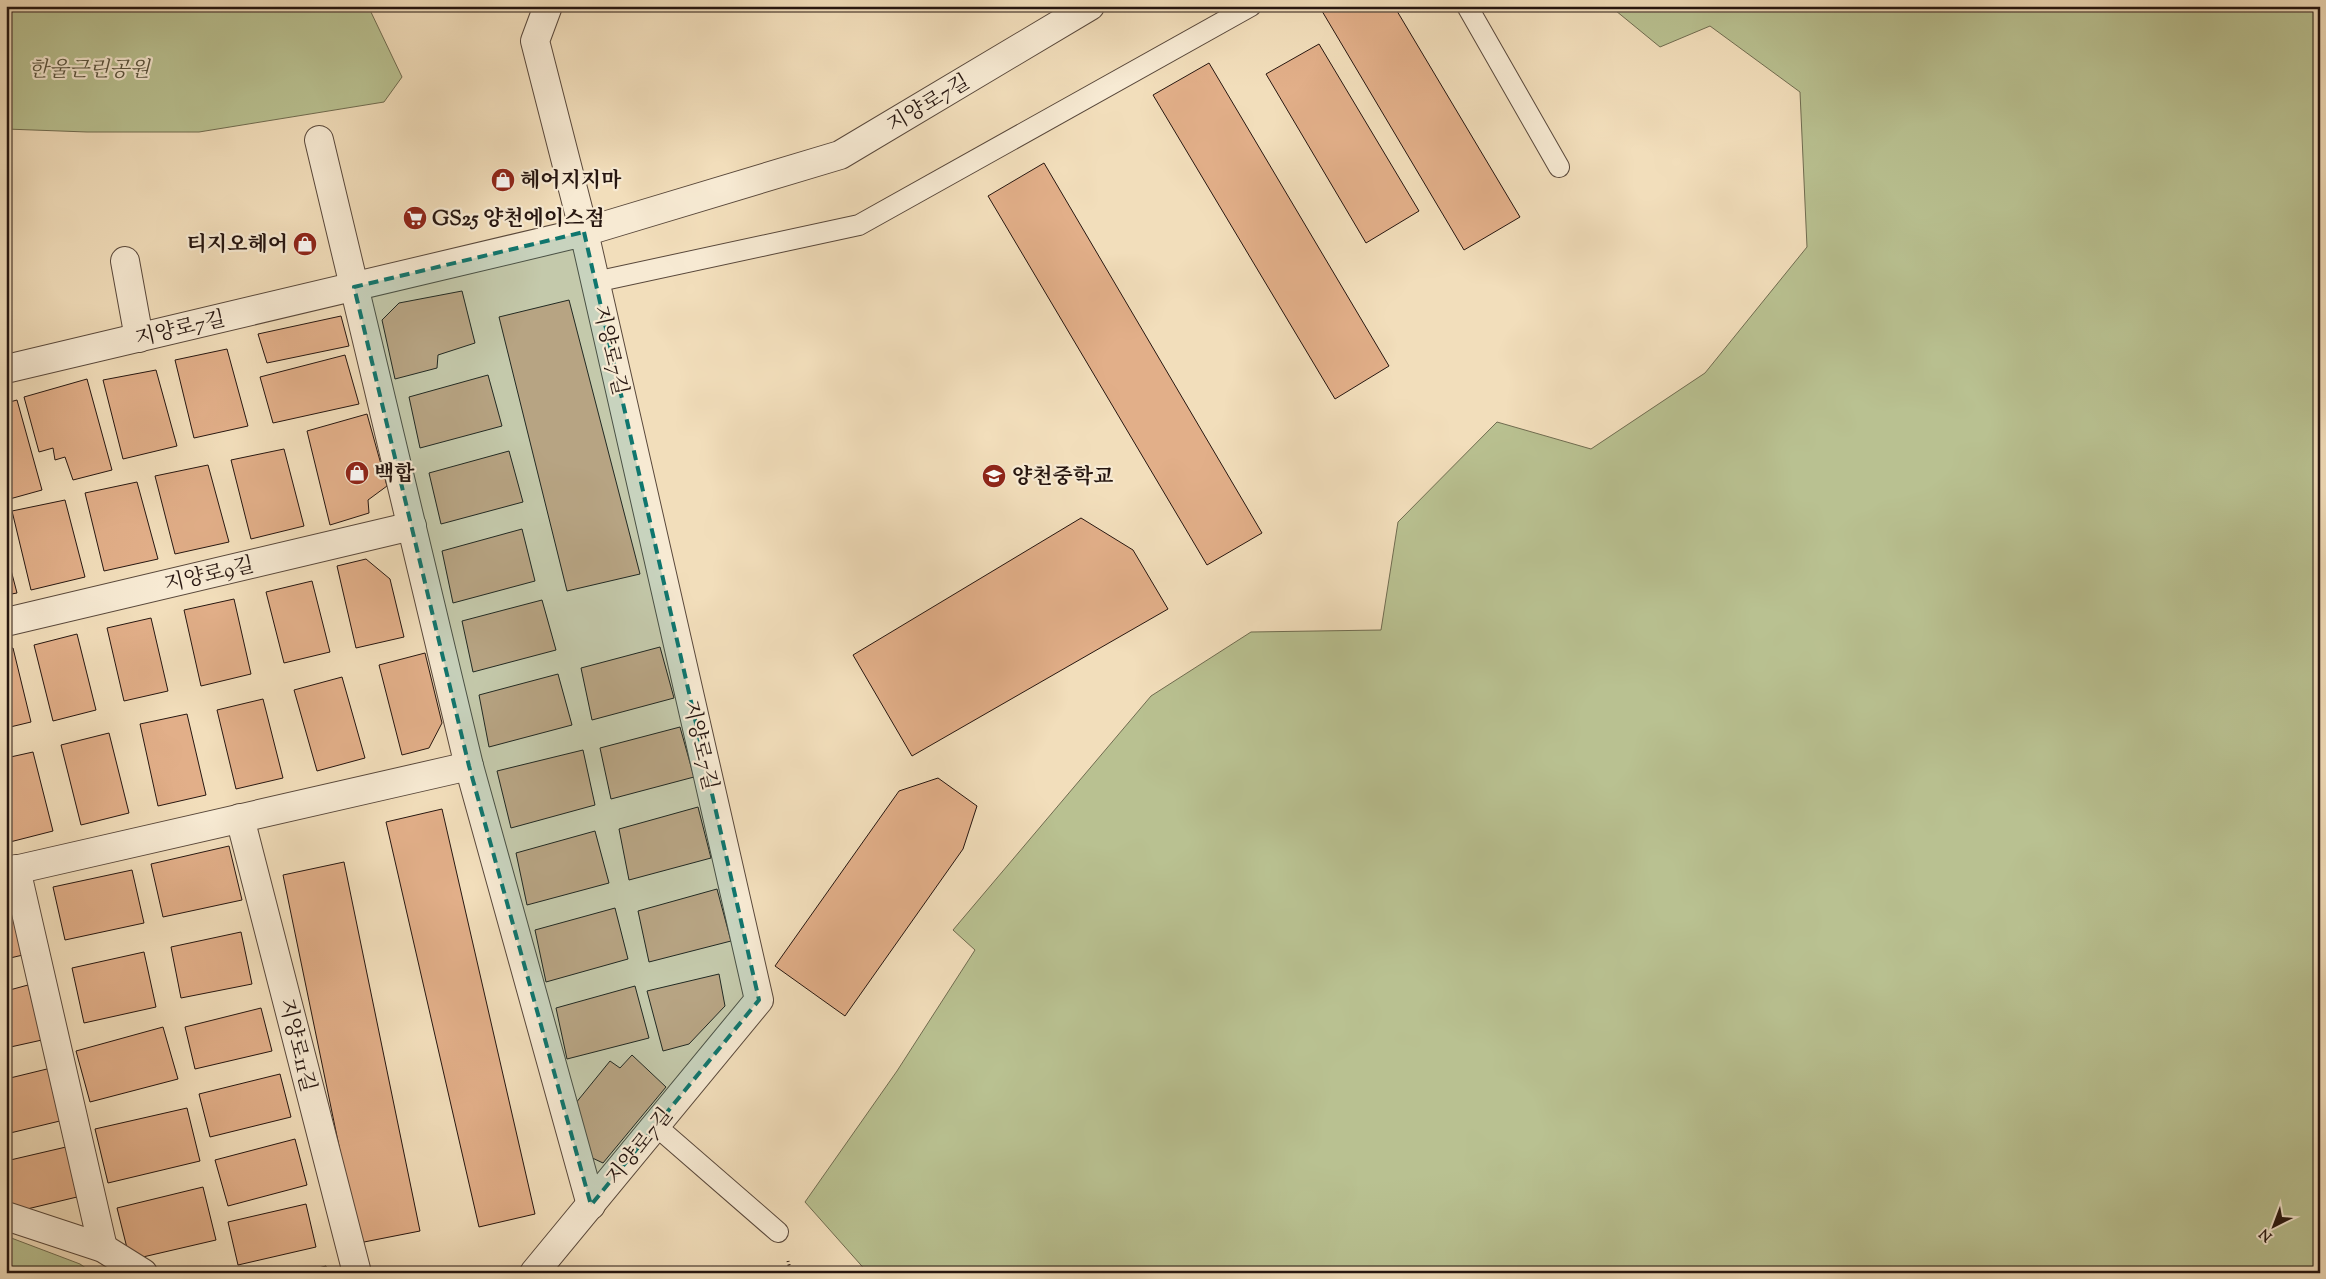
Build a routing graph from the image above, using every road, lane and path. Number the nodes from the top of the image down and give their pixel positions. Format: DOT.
graph roads {
  1 [pos="548,6"];
  2 [pos="1090,6"];
  3 [pos="1250,6"];
  4 [pos="1467,6"];
  5 [pos="318,140"];
  6 [pos="1559,167"];
  7 [pos="584,232"];
  8 [pos="126,261"];
  9 [pos="595,282"];
  10 [pos="354,287"];
  11 [pos="139,338"];
  12 [pos="6,369"];
  13 [pos="412,526"];
  14 [pos="6,622"];
  15 [pos="469,766"];
  16 [pos="240,818"];
  17 [pos="11,870"];
  18 [pos="656,1126"];
  19 [pos="590,1205"];
  20 [pos="6,1216"];
  21 [pos="778,1232"];
  22 [pos="103,1248"];
  23 [pos="143,1273"];
  24 [pos="357,1273"];
  25 [pos="534,1273"];
  1 -- 7 [label="street, 지양로7길"];
  2 -- 7 [label="street, 지양로7길"];
  3 -- 9 [label="lane"];
  4 -- 6 [label="lane"];
  5 -- 10 [label="street, 지양로7길"];
  7 -- 9 [label="street, 지양로7길"];
  7 -- 10 [label="street, 지양로7길"];
  8 -- 11 [label="street"];
  9 -- 18 [label="street, 지양로7길"];
  10 -- 11 [label="street, 지양로7길"];
  10 -- 13 [label="street, 지양로7길"];
  11 -- 12 [label="street, 지양로7길"];
  13 -- 14 [label="street, 지양로9길"];
  13 -- 15 [label="street, 지양로7길"];
  15 -- 16 [label="street"];
  15 -- 19 [label="street, 지양로7길"];
  16 -- 17 [label="street"];
  16 -- 24 [label="street, 지양로11길"];
  17 -- 22 [label="street"];
  18 -- 19 [label="street, 지양로7길"];
  18 -- 21 [label="lane"];
  19 -- 25 [label="street, 지양로7길"];
  20 -- 22 [label="street"];
  22 -- 23 [label="street"];
}
